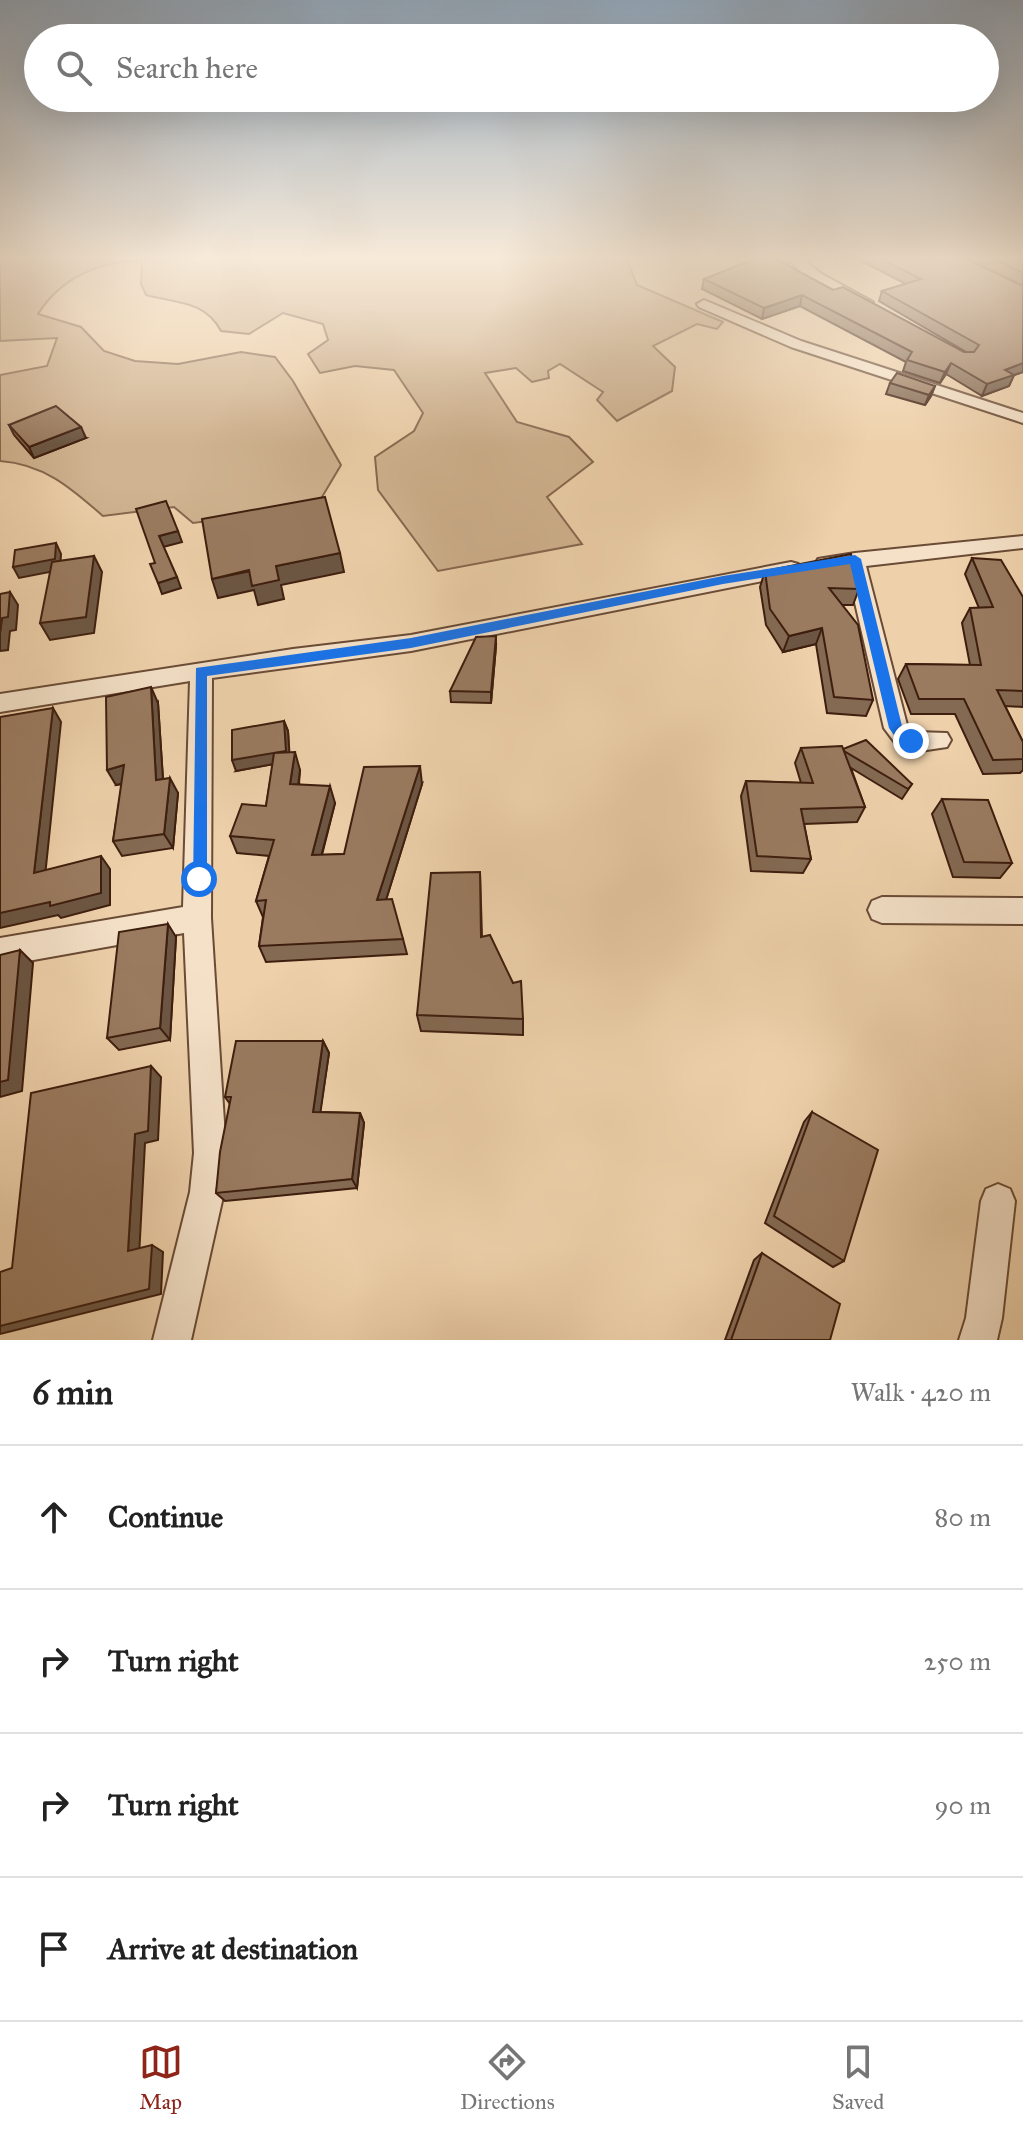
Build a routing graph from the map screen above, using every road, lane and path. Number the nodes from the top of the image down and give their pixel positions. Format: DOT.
graph roads {
  1 [pos="740,320"];
  2 [pos="1023,418"];
  3 [pos="1023,542"];
  4 [pos="989,545"];
  5 [pos="855,559"];
  6 [pos="1003,569"];
  7 [pos="201,672"];
  8 [pos="0,703"];
  9 [pos="939,740"];
  10 [pos="882,910"];
  11 [pos="1023,911"];
  12 [pos="197,918"];
  13 [pos="0,952"];
  14 [pos="998,1201"];
  15 [pos="172,1340"];
  16 [pos="978,1340"];
  1 -- 2 [label="street"];
  3 -- 4 [label="street"];
  4 -- 5 [label="street"];
  4 -- 6 [label="street"];
  5 -- 7 [label="street"];
  5 -- 9 [label="street"];
  7 -- 8 [label="street"];
  7 -- 12 [label="street"];
  10 -- 11 [label="street"];
  12 -- 13 [label="street"];
  12 -- 15 [label="street"];
  14 -- 16 [label="street"];
}
